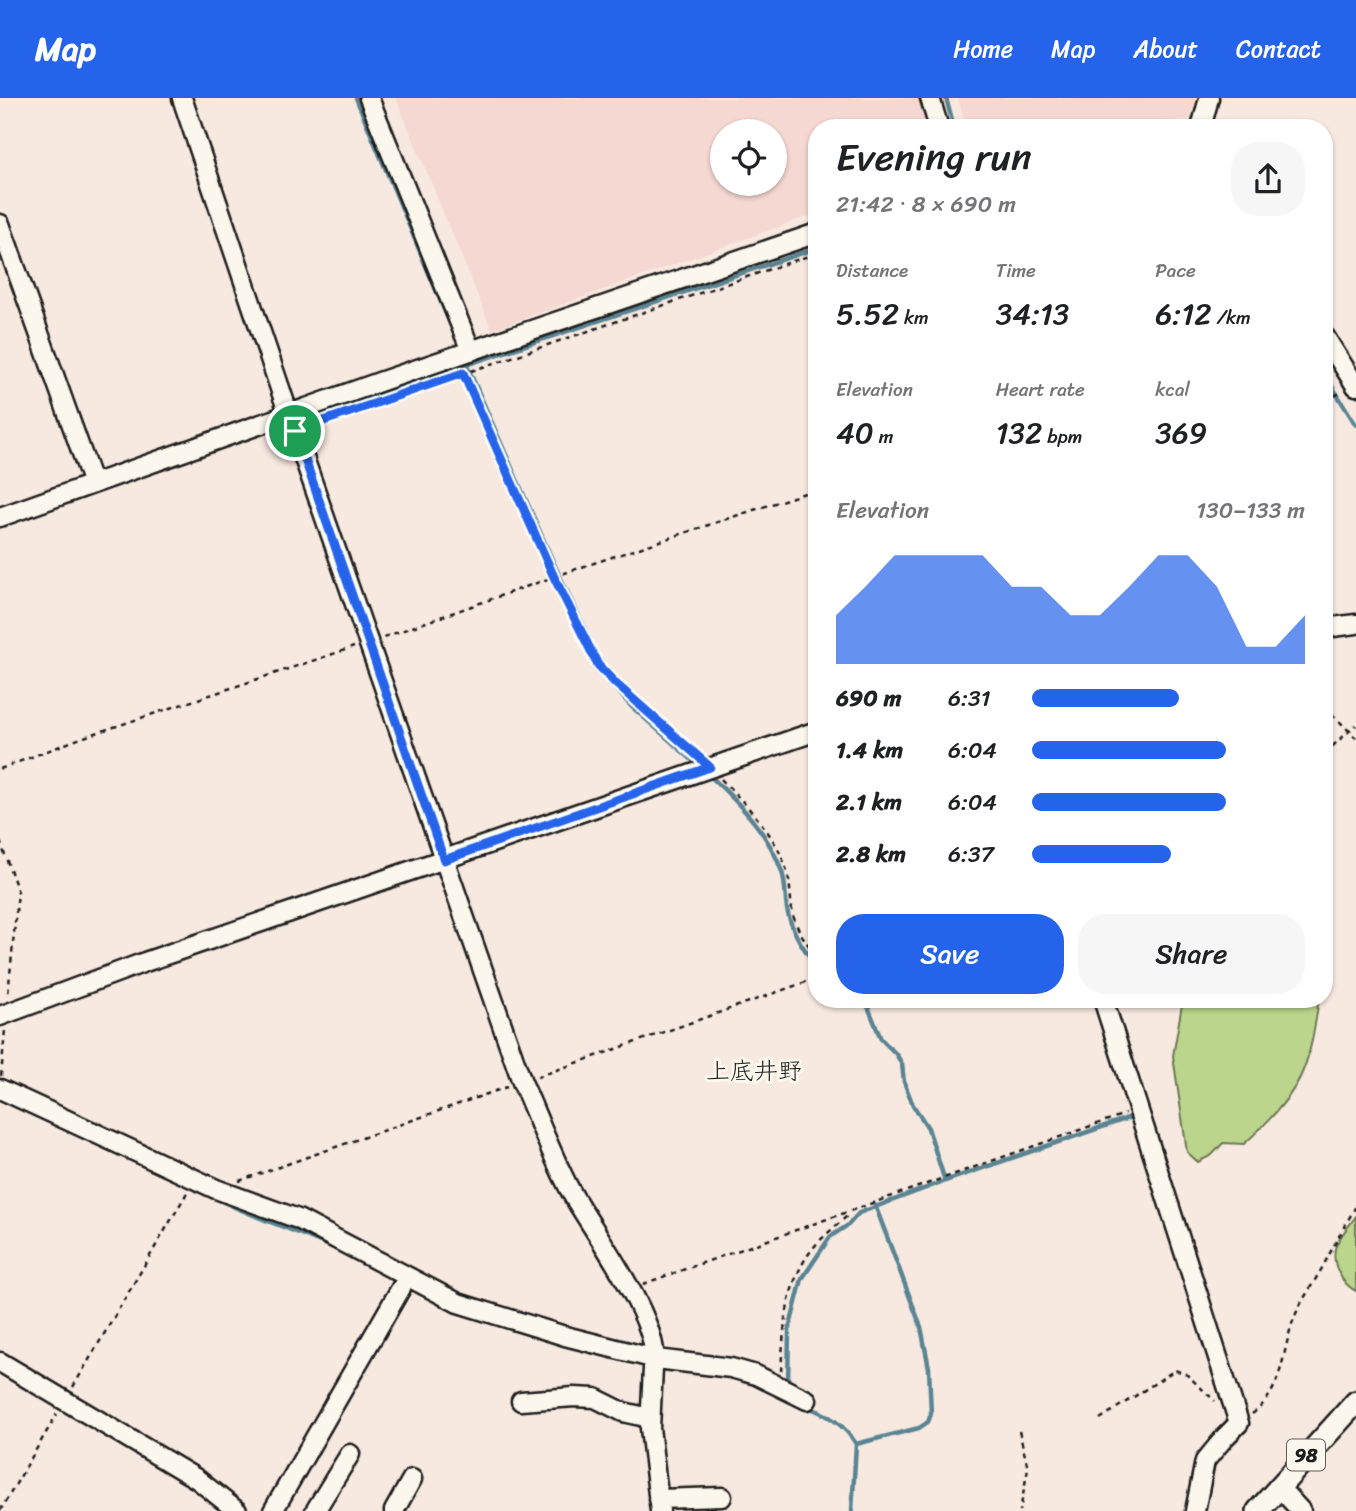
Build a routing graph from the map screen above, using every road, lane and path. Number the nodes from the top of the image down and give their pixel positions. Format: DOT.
graph roads {
  1 [pos="182,98"];
  2 [pos="369,98"];
  3 [pos="930,98"];
  4 [pos="1209,98"];
  5 [pos="936,119"];
  6 [pos="1203,119"];
  7 [pos="0,224"];
  8 [pos="808,236"];
  9 [pos="808,256"];
  10 [pos="1333,350"];
  11 [pos="471,351"];
  12 [pos="463,373"];
  13 [pos="1356,386"];
  14 [pos="292,423"];
  15 [pos="93,484"];
  16 [pos="808,492"];
  17 [pos="0,517"];
  18 [pos="554,577"];
  19 [pos="1356,624"];
  20 [pos="1333,627"];
  21 [pos="370,642"];
  22 [pos="1333,714"];
  23 [pos="1356,725"];
  24 [pos="1350,730"];
  25 [pos="808,734"];
  26 [pos="1356,738"];
  27 [pos="1333,746"];
  28 [pos="710,767"];
  29 [pos="0,769"];
  30 [pos="0,841"];
  31 [pos="444,860"];
  32 [pos="808,945"];
  33 [pos="808,981"];
  34 [pos="1106,1008"];
  35 [pos="3,1015"];
  36 [pos="522,1082"];
  37 [pos="0,1083"];
  38 [pos="0,1089"];
  39 [pos="1138,1110"];
  40 [pos="194,1179"];
  41 [pos="216,1189"];
  42 [pos="1356,1206"];
  43 [pos="852,1212"];
  44 [pos="401,1288"];
  45 [pos="629,1289"];
  46 [pos="656,1359"];
  47 [pos="0,1362"];
  48 [pos="780,1387"];
  49 [pos="66,1400"];
  50 [pos="521,1401"];
  51 [pos="807,1401"];
  52 [pos="1356,1402"];
  53 [pos="1220,1405"];
  54 [pos="650,1418"];
  55 [pos="1100,1419"];
  56 [pos="1239,1423"];
  57 [pos="1019,1431"];
  58 [pos="350,1454"];
  59 [pos="412,1479"];
  60 [pos="1279,1487"];
  61 [pos="722,1497"];
  62 [pos="659,1505"];
  63 [pos="0,1511"];
  64 [pos="237,1511"];
  65 [pos="274,1511"];
  66 [pos="315,1511"];
  67 [pos="394,1511"];
  68 [pos="1020,1511"];
  69 [pos="1195,1511"];
  70 [pos="1258,1511"];
  71 [pos="1301,1511"];
  1 -- 14 [label="street"];
  2 -- 11 [label="street"];
  3 -- 5 [label="street"];
  4 -- 6 [label="street"];
  7 -- 15 [label="street"];
  8 -- 11 [label="street"];
  9 -- 12 [label="path"];
  10 -- 13 [label="street"];
  11 -- 14 [label="street"];
  12 -- 14 [label="path"];
  12 -- 18 [label="path"];
  14 -- 15 [label="street"];
  14 -- 21 [label="street"];
  15 -- 17 [label="street"];
  16 -- 18 [label="path"];
  18 -- 21 [label="path"];
  18 -- 28 [label="path"];
  19 -- 20 [label="street"];
  21 -- 29 [label="path"];
  21 -- 31 [label="street"];
  22 -- 24 [label="path"];
  23 -- 24 [label="path"];
  24 -- 26 [label="path"];
  24 -- 27 [label="path"];
  25 -- 28 [label="street"];
  28 -- 31 [label="street"];
  28 -- 32 [label="path"];
  30 -- 35 [label="path"];
  31 -- 35 [label="street"];
  31 -- 36 [label="street"];
  33 -- 36 [label="path"];
  34 -- 39 [label="street"];
  35 -- 37 [label="path"];
  36 -- 41 [label="path"];
  36 -- 45 [label="street"];
  38 -- 40 [label="street"];
  39 -- 43 [label="path"];
  39 -- 56 [label="street"];
  40 -- 41 [label="street"];
  40 -- 49 [label="path"];
  41 -- 46 [label="street"];
  42 -- 56 [label="path"];
  43 -- 45 [label="path"];
  43 -- 48 [label="path"];
  44 -- 65 [label="street"];
  45 -- 46 [label="street"];
  46 -- 48 [label="street"];
  46 -- 54 [label="street"];
  47 -- 49 [label="street"];
  48 -- 51 [label="street"];
  49 -- 63 [label="path"];
  49 -- 64 [label="street"];
  50 -- 54 [label="street"];
  52 -- 60 [label="main road, 98"];
  53 -- 55 [label="path"];
  54 -- 62 [label="street"];
  56 -- 69 [label="street"];
  57 -- 68 [label="path"];
  58 -- 66 [label="street"];
  59 -- 67 [label="street"];
  60 -- 70 [label="main road, 98"];
  60 -- 71 [label="street"];
  61 -- 62 [label="street"];
}
